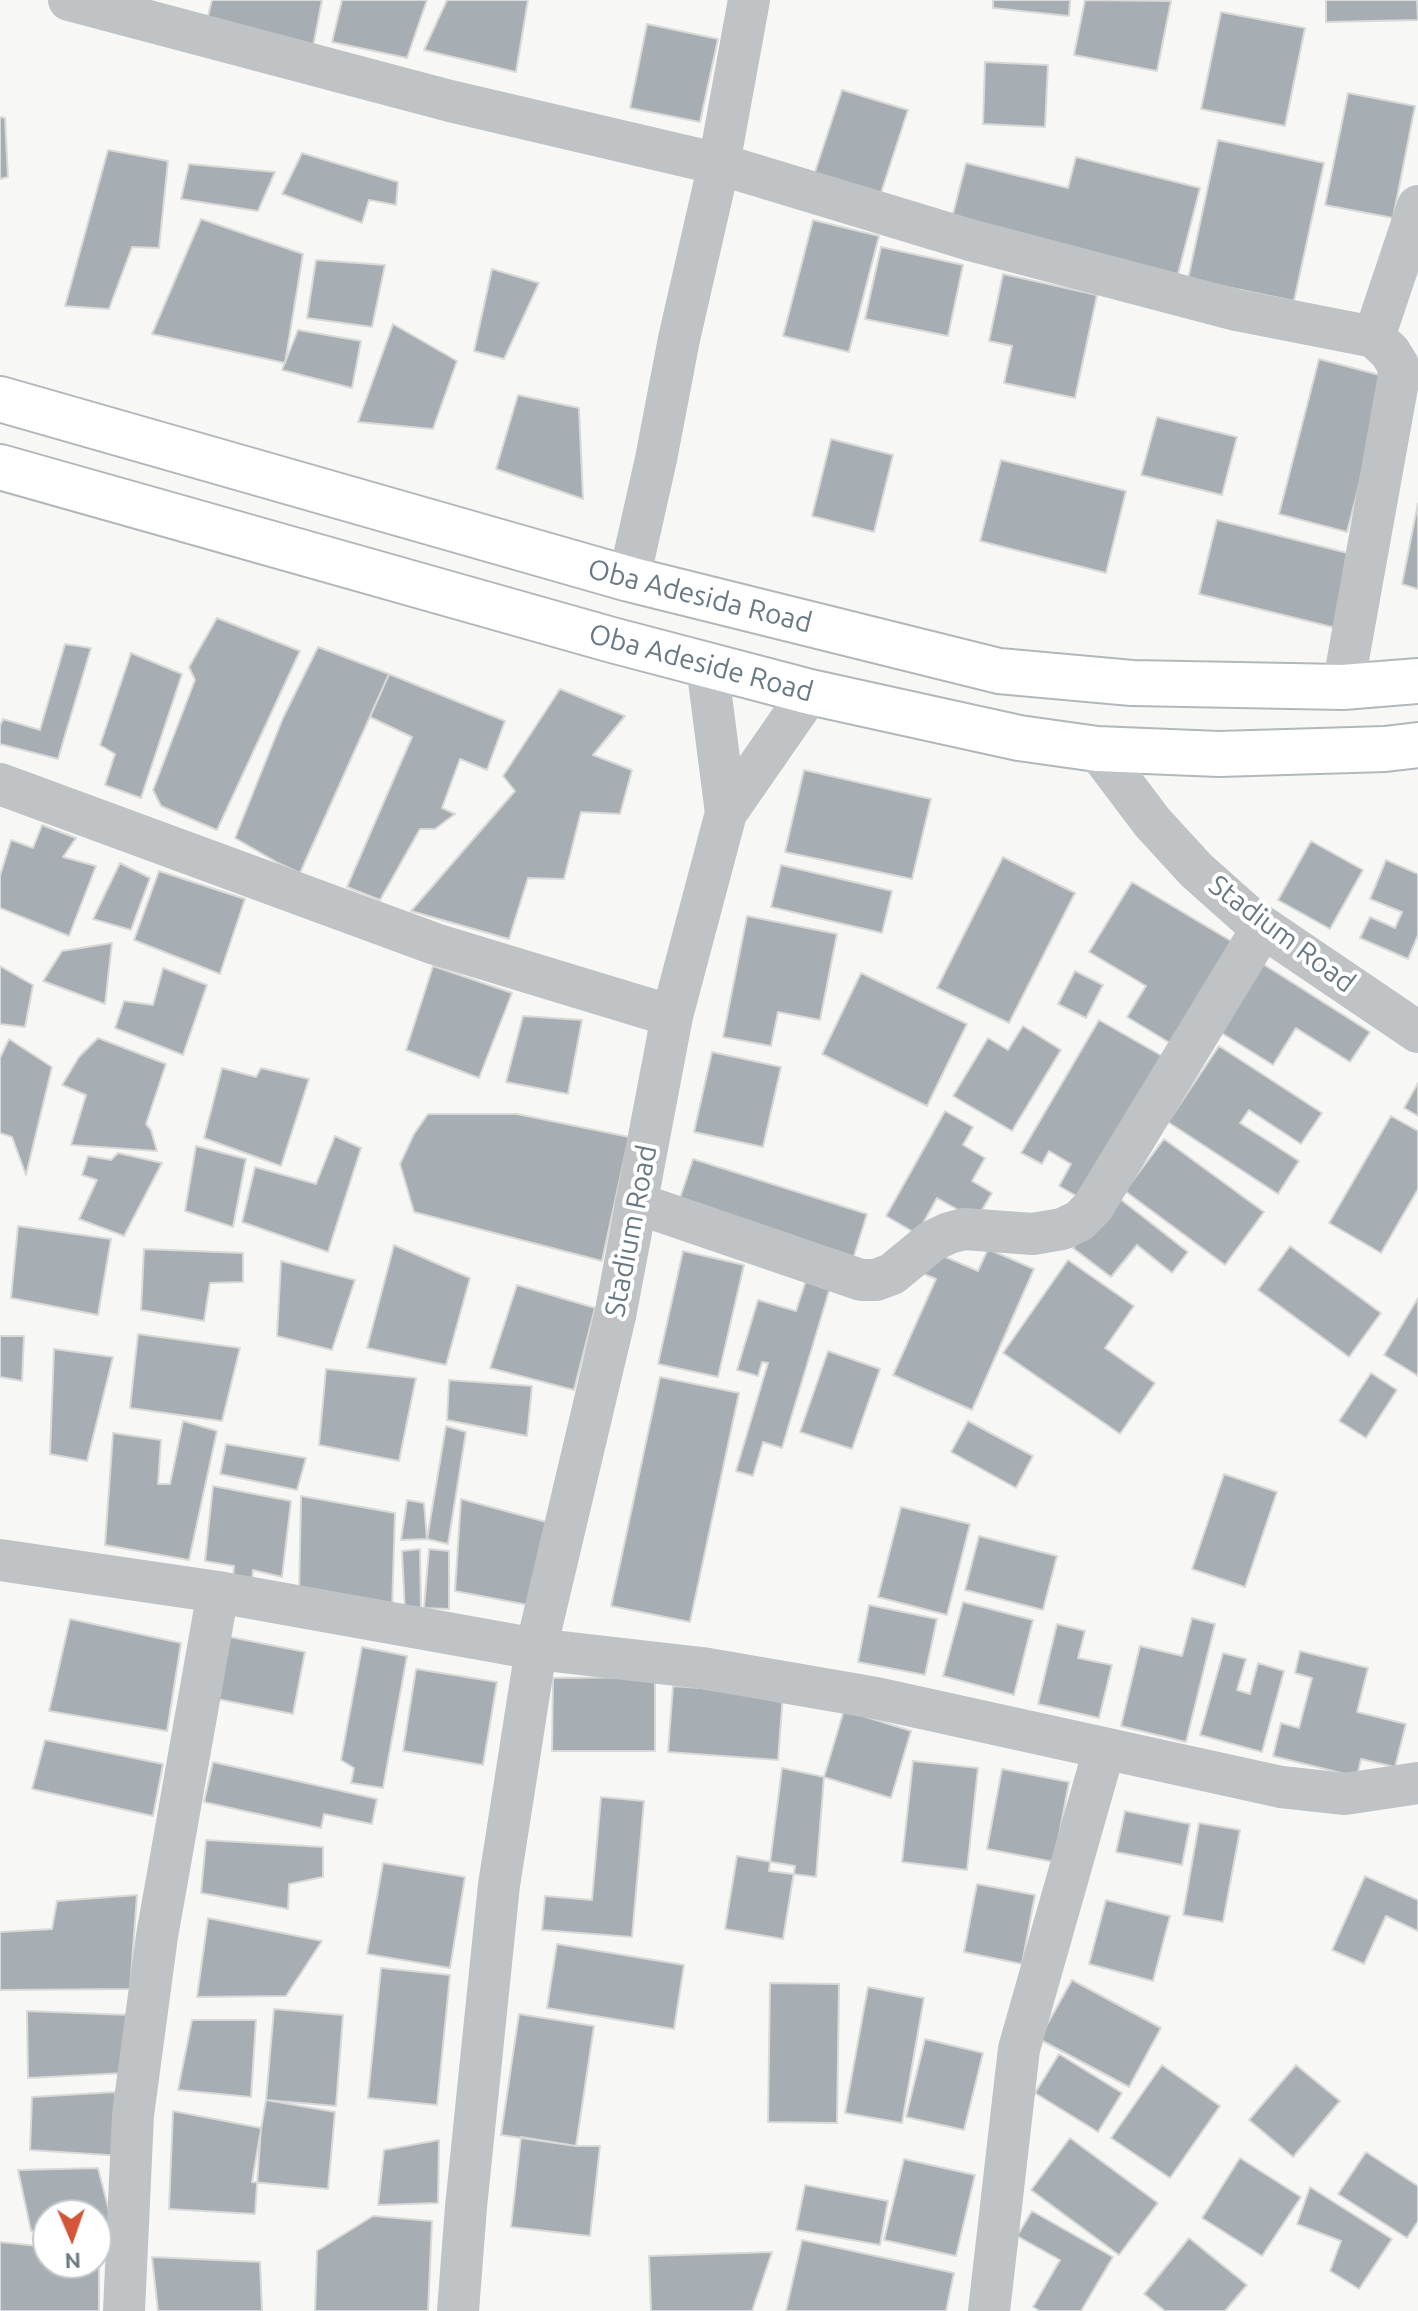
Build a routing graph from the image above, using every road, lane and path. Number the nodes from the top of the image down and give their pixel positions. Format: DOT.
graph roads {
  1 [pos="69,0"];
  2 [pos="749,0"];
  3 [pos="719,164"];
  4 [pos="1418,206"];
  5 [pos="1374,337"];
  6 [pos="0,399"];
  7 [pos="0,467"];
  8 [pos="629,579"];
  9 [pos="707,665"];
  10 [pos="1418,681"];
  11 [pos="1343,687"];
  12 [pos="810,692"];
  13 [pos="1418,745"];
  14 [pos="1097,749"];
  15 [pos="0,784"];
  16 [pos="726,813"];
  17 [pos="1263,927"];
  18 [pos="672,1016"];
  19 [pos="1418,1032"];
  20 [pos="636,1203"];
  21 [pos="0,1560"];
  22 [pos="218,1592"];
  23 [pos="536,1649"];
  24 [pos="1104,1750"];
  25 [pos="1418,1783"];
  26 [pos="124,2311"];
  27 [pos="458,2311"];
  28 [pos="989,2311"];
  1 -- 3 [label="street"];
  2 -- 3 [label="street"];
  3 -- 5 [label="street"];
  3 -- 8 [label="street"];
  4 -- 5 [label="street"];
  5 -- 11 [label="street"];
  6 -- 8 [label="main road, Oba Adesida Road"];
  7 -- 9 [label="main road, Oba Adeside Road"];
  8 -- 11 [label="main road, Oba Adesida Road"];
  9 -- 12 [label="main road, Oba Adeside Road"];
  9 -- 16 [label="street"];
  10 -- 11 [label="main road, Oba Adesida Road"];
  12 -- 14 [label="main road, Oba Adeside Road"];
  12 -- 16 [label="street"];
  13 -- 14 [label="main road, Oba Adeside Road"];
  14 -- 17 [label="street, Stadium Road"];
  15 -- 18 [label="street"];
  16 -- 18 [label="street, Stadium Road"];
  17 -- 19 [label="street, Stadium Road"];
  17 -- 20 [label="street"];
  18 -- 20 [label="street, Stadium Road"];
  20 -- 23 [label="street, Stadium Road"];
  21 -- 22 [label="street"];
  22 -- 23 [label="street"];
  22 -- 26 [label="street"];
  23 -- 24 [label="street"];
  23 -- 27 [label="street, Stadium Road"];
  24 -- 25 [label="street"];
  24 -- 28 [label="street"];
}
